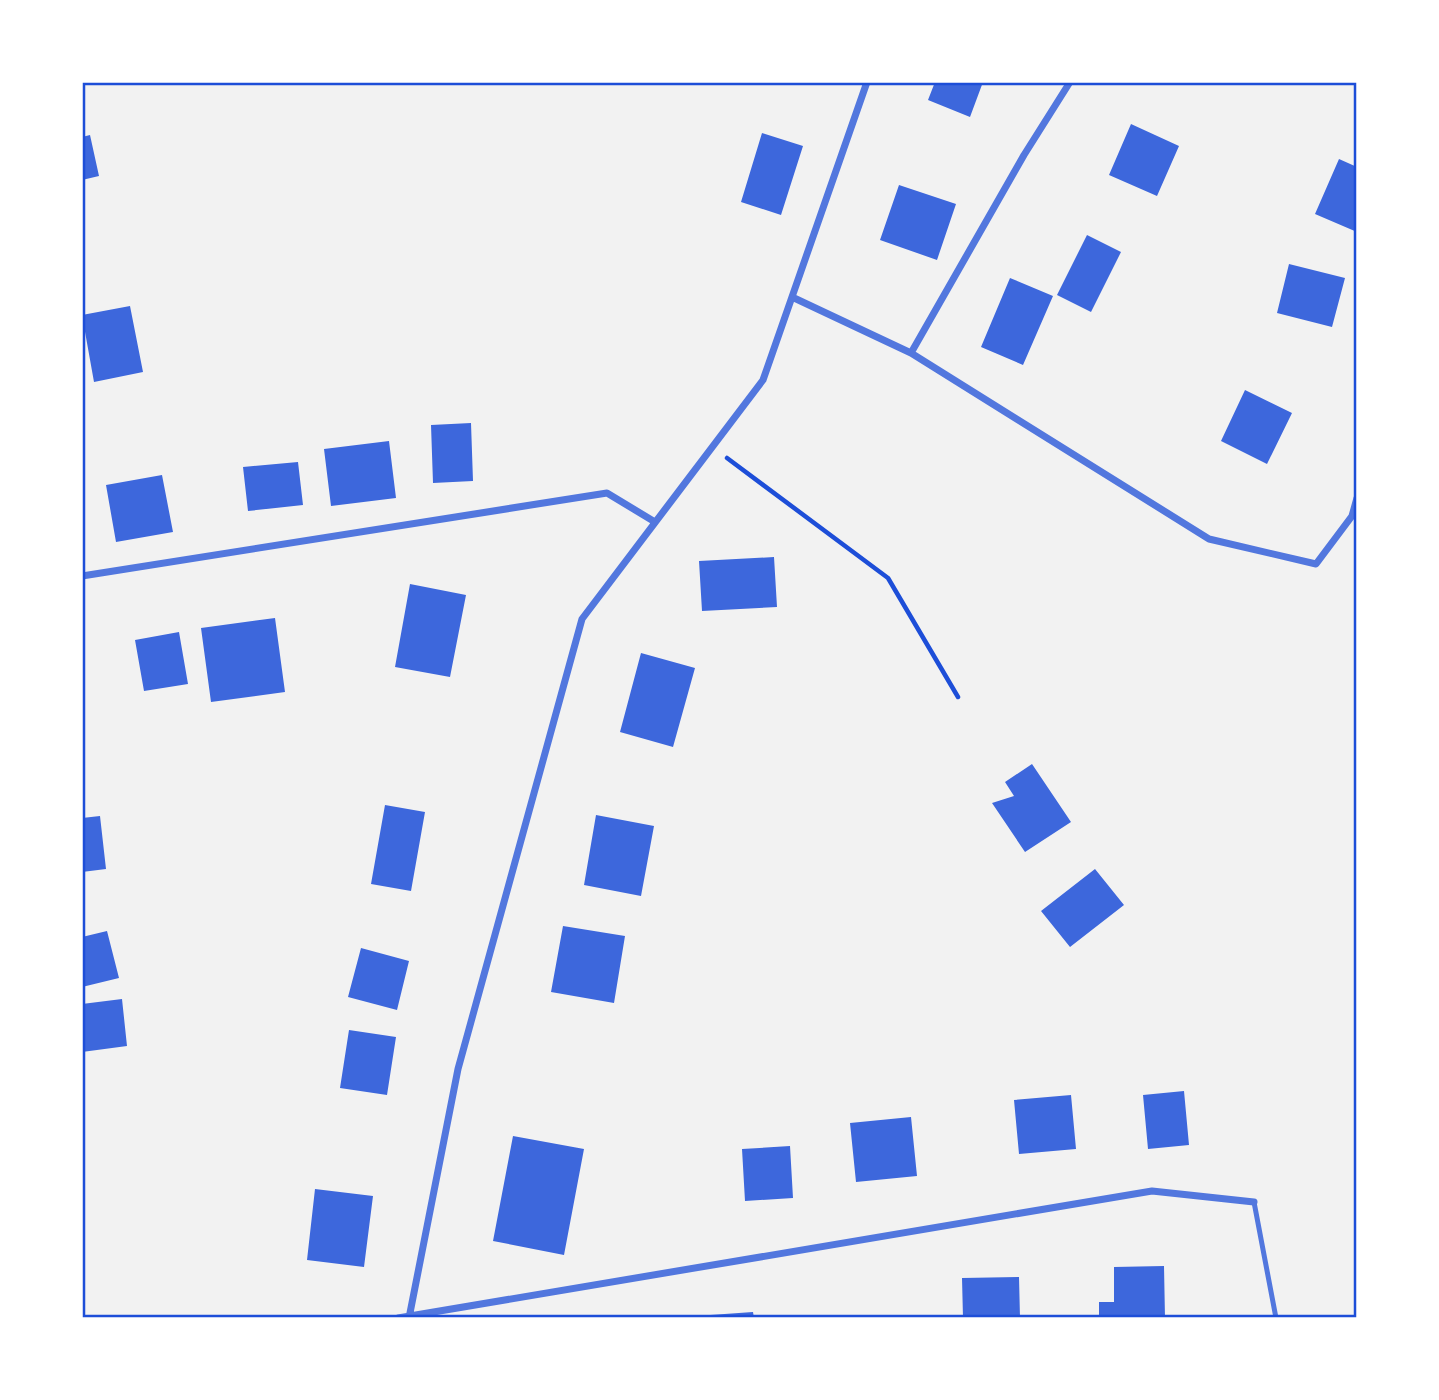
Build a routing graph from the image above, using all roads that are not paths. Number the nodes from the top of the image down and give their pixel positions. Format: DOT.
graph roads {
  1 [pos="867,82"];
  2 [pos="1070,82"];
  3 [pos="792,297"];
  4 [pos="911,353"];
  5 [pos="1357,498"];
  6 [pos="655,522"];
  7 [pos="82,576"];
  8 [pos="1254,1202"];
  9 [pos="409,1317"];
  10 [pos="398,1318"];
  11 [pos="1276,1318"];
  1 -- 3 [label="street"];
  2 -- 4 [label="street"];
  3 -- 4 [label="street"];
  3 -- 6 [label="street"];
  4 -- 5 [label="street"];
  6 -- 7 [label="street"];
  6 -- 9 [label="street"];
  8 -- 9 [label="street"];
  8 -- 11 [label="lane"];
  9 -- 10 [label="street"];
}
